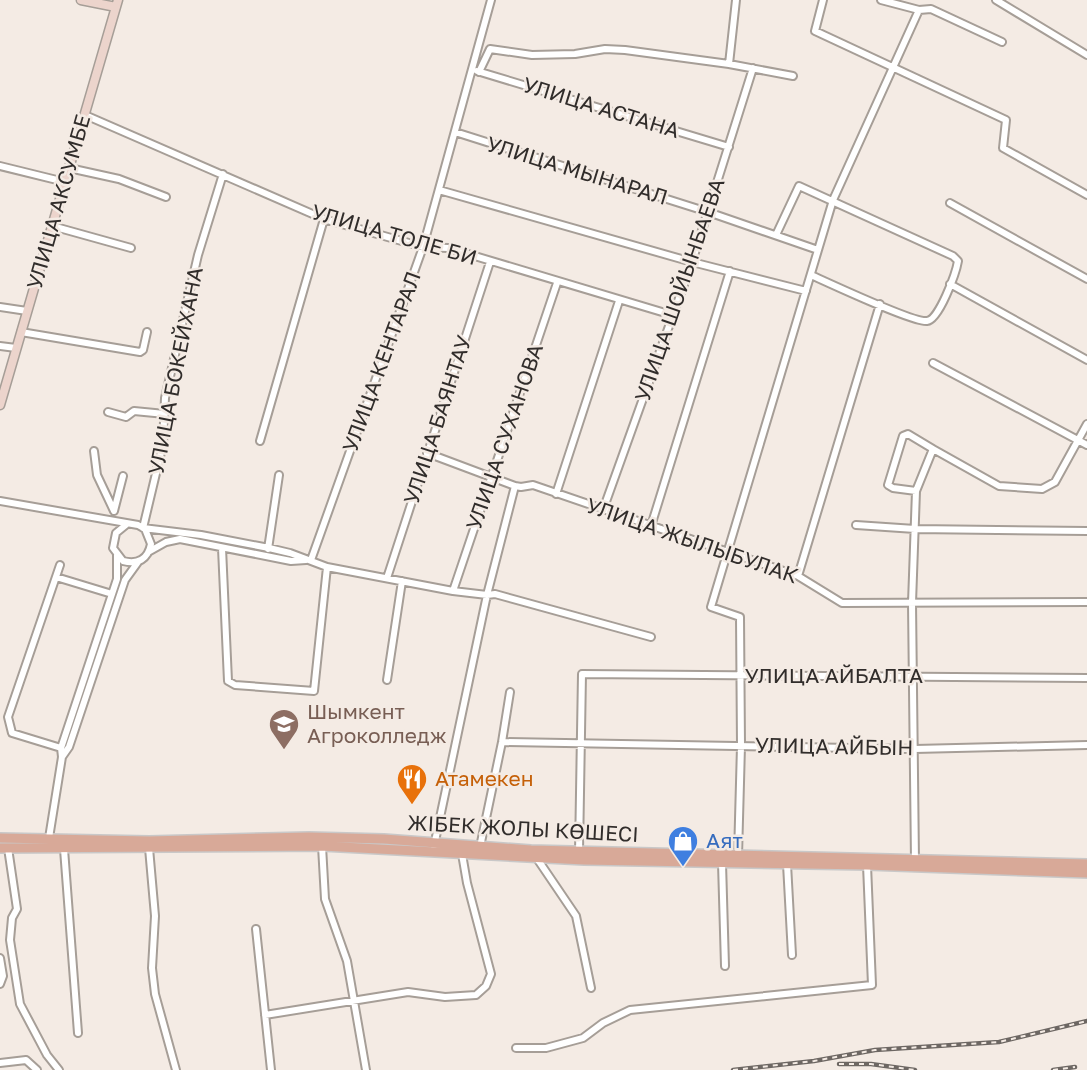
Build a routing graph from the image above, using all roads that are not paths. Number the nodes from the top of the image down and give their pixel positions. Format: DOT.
graph roads {
  1 [pos="81,0"];
  2 [pos="491,0"];
  3 [pos="736,0"];
  4 [pos="823,0"];
  5 [pos="881,0"];
  6 [pos="996,0"];
  7 [pos="117,4"];
  8 [pos="919,10"];
  9 [pos="1002,42"];
  10 [pos="1087,55"];
  11 [pos="729,64"];
  12 [pos="894,66"];
  13 [pos="753,68"];
  14 [pos="476,71"];
  15 [pos="793,76"];
  16 [pos="85,115"];
  17 [pos="455,132"];
  18 [pos="729,147"];
  19 [pos="0,166"];
  20 [pos="69,168"];
  21 [pos="223,174"];
  22 [pos="65,182"];
  23 [pos="439,190"];
  24 [pos="1087,195"];
  25 [pos="166,197"];
  26 [pos="833,200"];
  27 [pos="950,203"];
  28 [pos="708,212"];
  29 [pos="324,219"];
  30 [pos="52,226"];
  31 [pos="776,235"];
  32 [pos="423,247"];
  33 [pos="131,248"];
  34 [pos="818,250"];
  35 [pos="489,261"];
  36 [pos="692,262"];
  37 [pos="730,271"];
  38 [pos="811,275"];
  39 [pos="1087,279"];
  40 [pos="557,282"];
  41 [pos="950,284"];
  42 [pos="806,291"];
  43 [pos="619,301"];
  44 [pos="880,304"];
  45 [pos="0,307"];
  46 [pos="27,311"];
  47 [pos="672,315"];
  48 [pos="21,332"];
  49 [pos="147,332"];
  50 [pos="0,346"];
  51 [pos="16,348"];
  52 [pos="1087,360"];
  53 [pos="933,363"];
  54 [pos="0,405"];
  55 [pos="108,412"];
  56 [pos="164,414"];
  57 [pos="1087,424"];
  58 [pos="1078,440"];
  59 [pos="260,441"];
  60 [pos="1087,445"];
  61 [pos="933,449"];
  62 [pos="94,451"];
  63 [pos="427,453"];
  64 [pos="279,475"];
  65 [pos="123,476"];
  66 [pos="492,476"];
  67 [pos="515,486"];
  68 [pos="916,491"];
  69 [pos="556,494"];
  70 [pos="0,501"];
  71 [pos="603,510"];
  72 [pos="114,511"];
  73 [pos="103,518"];
  74 [pos="112,520"];
  75 [pos="127,524"];
  76 [pos="856,525"];
  77 [pos="651,526"];
  78 [pos="143,528"];
  79 [pos="915,529"];
  80 [pos="1087,531"];
  81 [pos="116,533"];
  82 [pos="222,548"];
  83 [pos="269,548"];
  84 [pos="150,551"];
  85 [pos="728,553"];
  86 [pos="117,555"];
  87 [pos="267,557"];
  88 [pos="311,560"];
  89 [pos="138,562"];
  90 [pos="60,565"];
  91 [pos="327,567"];
  92 [pos="798,576"];
  93 [pos="56,577"];
  94 [pos="387,578"];
  95 [pos="402,581"];
  96 [pos="453,591"];
  97 [pos="112,594"];
  98 [pos="487,595"];
  99 [pos="1087,602"];
  100 [pos="912,603"];
  101 [pos="651,637"];
  102 [pos="740,675"];
  103 [pos="914,677"];
  104 [pos="1087,678"];
  105 [pos="387,680"];
  106 [pos="510,692"];
  107 [pos="502,742"];
  108 [pos="580,743"];
  109 [pos="1087,745"];
  110 [pos="741,747"];
  111 [pos="61,748"];
  112 [pos="915,748"];
  113 [pos="62,757"];
  114 [pos="0,838"];
  115 [pos="49,838"];
  116 [pos="322,846"];
  117 [pos="480,847"];
  118 [pos="4,848"];
  119 [pos="149,848"];
  120 [pos="433,848"];
  121 [pos="64,849"];
  122 [pos="579,852"];
  123 [pos="463,854"];
  124 [pos="738,856"];
  125 [pos="536,858"];
  126 [pos="722,863"];
  127 [pos="915,863"];
  128 [pos="787,864"];
  129 [pos="1087,864"];
  130 [pos="867,865"];
  131 [pos="1087,873"];
  132 [pos="256,929"];
  133 [pos="792,955"];
  134 [pos="0,958"];
  135 [pos="725,966"];
  136 [pos="0,984"];
  137 [pos="591,988"];
  138 [pos="352,999"];
  139 [pos="265,1015"];
  140 [pos="78,1033"];
  141 [pos="516,1048"];
  142 [pos="0,1063"];
  143 [pos="37,1070"];
  144 [pos="59,1070"];
  145 [pos="176,1070"];
  146 [pos="271,1070"];
  147 [pos="366,1070"];
  1 -- 7 [label="main road"];
  2 -- 14 [label="street, УЛИЦА КЕНТАРАЛ"];
  3 -- 11 [label="street"];
  4 -- 12 [label="street"];
  5 -- 8 [label="street"];
  6 -- 10 [label="street"];
  7 -- 16 [label="main road, УЛИЦА АКСУМБЕ"];
  8 -- 9 [label="street"];
  8 -- 12 [label="street"];
  11 -- 13 [label="street"];
  11 -- 14 [label="street"];
  12 -- 24 [label="street"];
  12 -- 26 [label="street"];
  13 -- 15 [label="street"];
  13 -- 18 [label="street, УЛИЦА ШОЙЫНБАЕВА"];
  14 -- 17 [label="street, УЛИЦА КЕНТАРАЛ"];
  14 -- 18 [label="street, УЛИЦА АСТАНА"];
  16 -- 20 [label="main road, УЛИЦА АКСУМБЕ"];
  16 -- 21 [label="street, УЛИЦА ТОЛЕ БИ"];
  17 -- 23 [label="street, УЛИЦА КЕНТАРАЛ"];
  17 -- 28 [label="street, УЛИЦА МЫНАРАЛ"];
  18 -- 28 [label="street, УЛИЦА ШОЙЫНБАЕВА"];
  19 -- 22 [label="street"];
  20 -- 22 [label="main road, УЛИЦА АКСУМБЕ"];
  20 -- 25 [label="street"];
  21 -- 29 [label="street, УЛИЦА ТОЛЕ БИ"];
  21 -- 56 [label="street, УЛИЦА БОКЕЙХАНА"];
  22 -- 30 [label="main road, УЛИЦА АКСУМБЕ"];
  23 -- 32 [label="street, УЛИЦА КЕНТАРАЛ"];
  23 -- 36 [label="street"];
  26 -- 31 [label="street"];
  26 -- 34 [label="street"];
  26 -- 41 [label="street"];
  27 -- 39 [label="street"];
  28 -- 31 [label="street, УЛИЦА МЫНАРАЛ"];
  28 -- 36 [label="street, УЛИЦА ШОЙЫНБАЕВА"];
  29 -- 32 [label="street, УЛИЦА ТОЛЕ БИ"];
  29 -- 59 [label="street"];
  30 -- 33 [label="street"];
  30 -- 46 [label="main road, УЛИЦА АКСУМБЕ"];
  31 -- 34 [label="street, УЛИЦА МЫНАРАЛ"];
  32 -- 35 [label="street, УЛИЦА ТОЛЕ БИ"];
  32 -- 88 [label="street, УЛИЦА КЕНТАРАЛ"];
  34 -- 38 [label="street"];
  35 -- 40 [label="street, УЛИЦА ТОЛЕ БИ"];
  35 -- 63 [label="street, УЛИЦА БАЯНТАУ"];
  36 -- 37 [label="street"];
  36 -- 47 [label="street, УЛИЦА ШОЙЫНБАЕВА"];
  37 -- 42 [label="street"];
  37 -- 77 [label="street"];
  38 -- 42 [label="street"];
  38 -- 44 [label="street"];
  40 -- 43 [label="street, УЛИЦА ТОЛЕ БИ"];
  40 -- 66 [label="street, УЛИЦА СУХАНОВА"];
  41 -- 44 [label="street"];
  41 -- 52 [label="street"];
  42 -- 85 [label="street"];
  43 -- 47 [label="street, УЛИЦА ТОЛЕ БИ"];
  43 -- 69 [label="street"];
  44 -- 92 [label="street"];
  45 -- 46 [label="street"];
  46 -- 48 [label="main road, УЛИЦА АКСУМБЕ"];
  47 -- 71 [label="street, УЛИЦА ШОЙЫНБАЕВА"];
  48 -- 49 [label="street"];
  48 -- 51 [label="main road, УЛИЦА АКСУМБЕ"];
  50 -- 51 [label="street"];
  51 -- 54 [label="main road, УЛИЦА АКСУМБЕ"];
  53 -- 58 [label="street"];
  55 -- 56 [label="street"];
  56 -- 78 [label="street, УЛИЦА БОКЕЙХАНА"];
  57 -- 58 [label="street"];
  58 -- 60 [label="street"];
  58 -- 61 [label="street"];
  61 -- 68 [label="street"];
  61 -- 68 [label="street"];
  62 -- 72 [label="street"];
  63 -- 66 [label="street, УЛИЦА ЖЫЛЫБУЛАК"];
  63 -- 94 [label="street, УЛИЦА БАЯНТАУ"];
  64 -- 83 [label="street"];
  65 -- 72 [label="street"];
  66 -- 67 [label="street, УЛИЦА ЖЫЛЫБУЛАК"];
  66 -- 96 [label="street, УЛИЦА СУХАНОВА"];
  67 -- 69 [label="street, УЛИЦА ЖЫЛЫБУЛАК"];
  67 -- 98 [label="street"];
  68 -- 79 [label="street"];
  69 -- 71 [label="street, УЛИЦА ЖЫЛЫБУЛАК"];
  70 -- 73 [label="street"];
  71 -- 77 [label="street, УЛИЦА ЖЫЛЫБУЛАК"];
  72 -- 74 [label="street"];
  73 -- 74 [label="street"];
  73 -- 81 [label="street"];
  74 -- 75 [label="street"];
  75 -- 78 [label="street"];
  75 -- 81 [label="street"];
  76 -- 79 [label="street"];
  77 -- 85 [label="street, УЛИЦА ЖЫЛЫБУЛАК"];
  78 -- 83 [label="street"];
  78 -- 84 [label="street"];
  79 -- 80 [label="street"];
  79 -- 100 [label="street"];
  81 -- 86 [label="street"];
  82 -- 84 [label="street"];
  82 -- 87 [label="street"];
  82 -- 91 [label="street"];
  83 -- 87 [label="street"];
  83 -- 88 [label="street"];
  84 -- 89 [label="street"];
  85 -- 92 [label="street, УЛИЦА ЖЫЛЫБУЛАК"];
  85 -- 102 [label="street"];
  86 -- 89 [label="street"];
  86 -- 97 [label="street"];
  87 -- 88 [label="street"];
  88 -- 91 [label="street"];
  89 -- 113 [label="street"];
  90 -- 93 [label="street"];
  91 -- 94 [label="street"];
  92 -- 100 [label="street, УЛИЦА ЖЫЛЫБУЛАК"];
  93 -- 97 [label="street"];
  93 -- 111 [label="street"];
  94 -- 95 [label="street"];
  95 -- 96 [label="street"];
  95 -- 105 [label="street"];
  96 -- 98 [label="street"];
  97 -- 111 [label="street"];
  98 -- 101 [label="street"];
  98 -- 120 [label="street"];
  99 -- 100 [label="street, УЛИЦА ЖЫЛЫБУЛАК"];
  100 -- 103 [label="street"];
  102 -- 103 [label="street, УЛИЦА АЙБАЛТА"];
  102 -- 108 [label="street, УЛИЦА АЙБАЛТА"];
  102 -- 110 [label="street"];
  103 -- 104 [label="street, УЛИЦА АЙБАЛТА"];
  103 -- 112 [label="street"];
  106 -- 107 [label="street"];
  107 -- 108 [label="street, УЛИЦА АЙБЫН"];
  107 -- 117 [label="street"];
  108 -- 110 [label="street, УЛИЦА АЙБЫН"];
  108 -- 122 [label="street"];
  109 -- 112 [label="street, УЛИЦА АЙБЫН"];
  110 -- 112 [label="street, УЛИЦА АЙБЫН"];
  110 -- 124 [label="street"];
  111 -- 113 [label="street"];
  112 -- 127 [label="street"];
  113 -- 115 [label="street"];
  114 -- 115 [label="main road, ЖІБЕК ЖОЛЫ КӨШЕСІ"];
  115 -- 120 [label="main road, ЖІБЕК ЖОЛЫ КӨШЕСІ"];
  116 -- 119 [label="main road, ЖІБЕК ЖОЛЫ КӨШЕСІ"];
  116 -- 120 [label="main road, ЖІБЕК ЖОЛЫ КӨШЕСІ"];
  116 -- 138 [label="street"];
  117 -- 120 [label="main road, ЖІБЕК ЖОЛЫ КӨШЕСІ"];
  117 -- 122 [label="main road, ЖІБЕК ЖОЛЫ КӨШЕСІ"];
  118 -- 121 [label="main road, ЖІБЕК ЖОЛЫ КӨШЕСІ"];
  118 -- 144 [label="street"];
  119 -- 121 [label="main road, ЖІБЕК ЖОЛЫ КӨШЕСІ"];
  119 -- 145 [label="street"];
  120 -- 123 [label="main road, ЖІБЕК ЖОЛЫ КӨШЕСІ"];
  121 -- 140 [label="street"];
  122 -- 124 [label="main road, ЖІБЕК ЖОЛЫ КӨШЕСІ"];
  123 -- 125 [label="main road, ЖІБЕК ЖОЛЫ КӨШЕСІ"];
  123 -- 138 [label="street"];
  124 -- 127 [label="main road, ЖІБЕК ЖОЛЫ КӨШЕСІ"];
  125 -- 126 [label="main road, ЖІБЕК ЖОЛЫ КӨШЕСІ"];
  125 -- 137 [label="street"];
  126 -- 128 [label="main road, ЖІБЕК ЖОЛЫ КӨШЕСІ"];
  126 -- 135 [label="street"];
  127 -- 129 [label="main road, ЖІБЕК ЖОЛЫ КӨШЕСІ"];
  127 -- 130 [label="main road, ЖІБЕК ЖОЛЫ КӨШЕСІ"];
  127 -- 131 [label="main road, ЖІБЕК ЖОЛЫ КӨШЕСІ"];
  128 -- 130 [label="main road, ЖІБЕК ЖОЛЫ КӨШЕСІ"];
  128 -- 133 [label="street"];
  130 -- 141 [label="street"];
  132 -- 139 [label="street"];
  134 -- 136 [label="street"];
  138 -- 139 [label="street"];
  138 -- 147 [label="street"];
  139 -- 146 [label="street"];
  142 -- 143 [label="street"];
}
